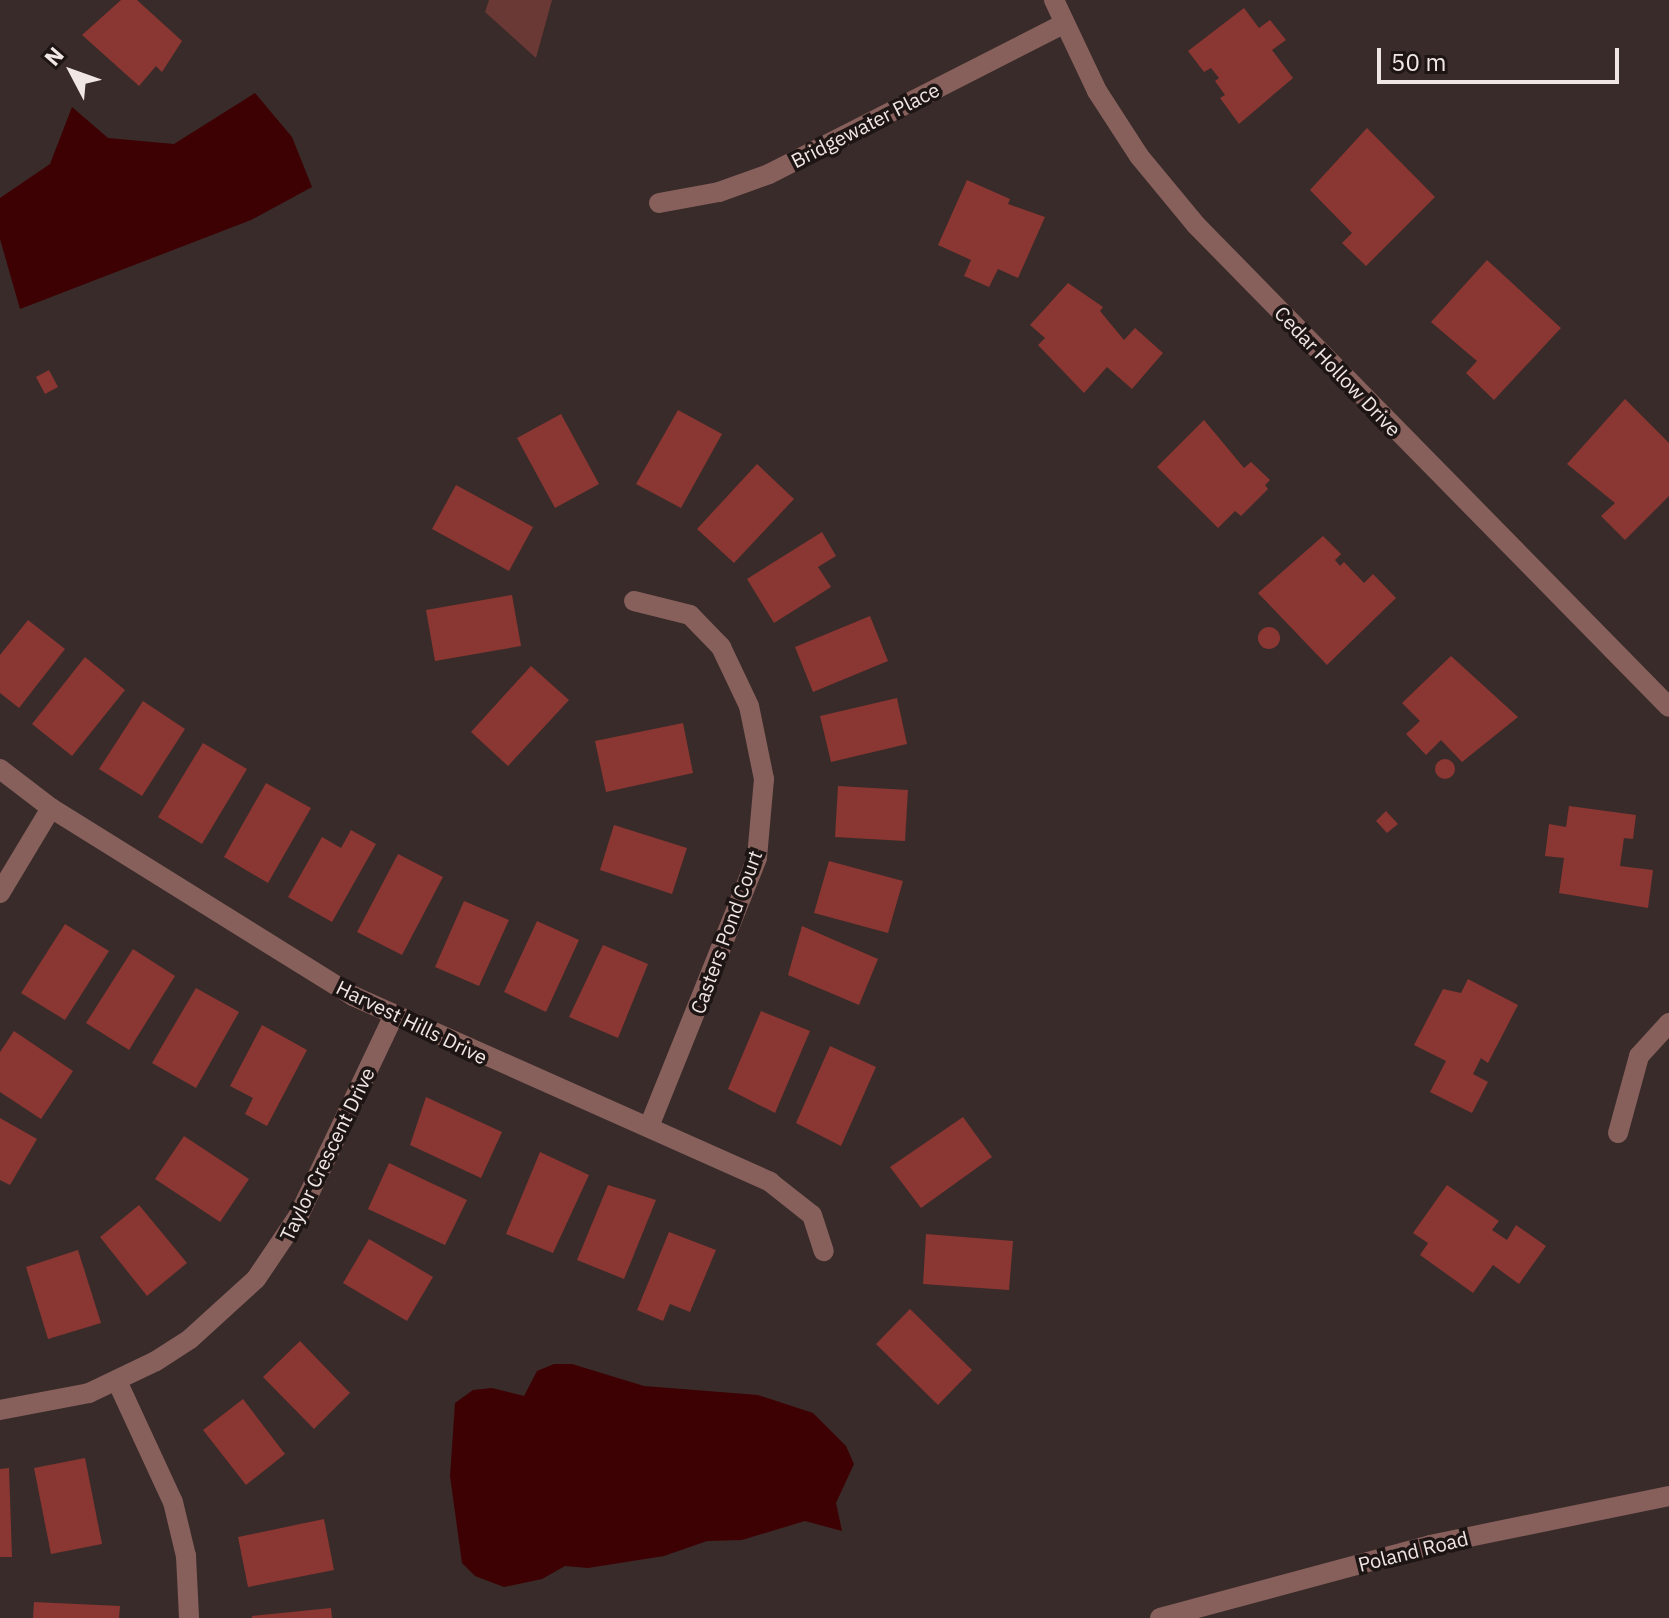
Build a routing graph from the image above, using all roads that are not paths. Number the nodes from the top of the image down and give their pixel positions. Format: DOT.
graph roads {
  1 [pos="1054,0"];
  2 [pos="1063,24"];
  3 [pos="659,203"];
  4 [pos="634,601"];
  5 [pos="1669,707"];
  6 [pos="0,769"];
  7 [pos="51,808"];
  8 [pos="0,893"];
  9 [pos="393,1017"];
  10 [pos="1669,1023"];
  11 [pos="649,1127"];
  12 [pos="1618,1133"];
  13 [pos="824,1251"];
  14 [pos="117,1381"];
  15 [pos="0,1410"];
  16 [pos="1669,1496"];
  17 [pos="189,1618"];
  18 [pos="1160,1618"];
  1 -- 2 [label="street, Cedar Hollow Drive"];
  2 -- 3 [label="street, Bridgewater Place"];
  2 -- 5 [label="street, Cedar Hollow Drive"];
  4 -- 11 [label="street, Casters Pond Court"];
  6 -- 7 [label="street, Harvest Hills Drive"];
  7 -- 8 [label="street"];
  7 -- 9 [label="street, Harvest Hills Drive"];
  9 -- 11 [label="street, Harvest Hills Drive"];
  9 -- 14 [label="street, Taylor Crescent Drive"];
  10 -- 12 [label="street"];
  11 -- 13 [label="street, Harvest Hills Drive"];
  14 -- 15 [label="street, Taylor Crescent Drive"];
  14 -- 17 [label="street"];
  16 -- 18 [label="street, Poland Road"];
}
